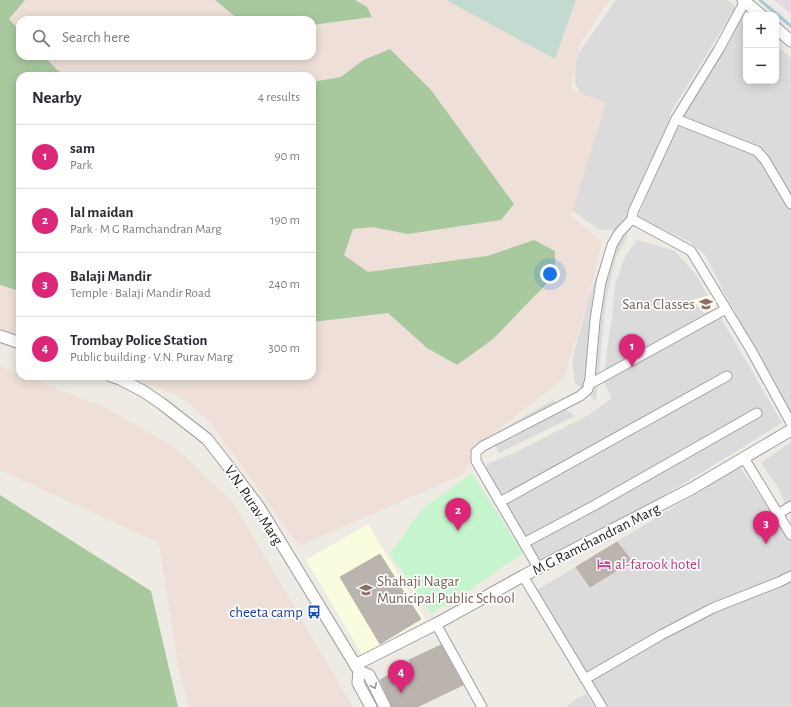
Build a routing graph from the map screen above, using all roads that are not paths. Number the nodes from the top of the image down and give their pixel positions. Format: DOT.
graph roads {
  1 [pos="744,1"];
  2 [pos="757,12"];
  3 [pos="779,31"];
  4 [pos="791,41"];
  5 [pos="676,119"];
  6 [pos="791,204"];
  7 [pos="632,219"];
  8 [pos="726,309"];
  9 [pos="0,336"];
  10 [pos="16,342"];
  11 [pos="727,376"];
  12 [pos="122,380"];
  13 [pos="588,386"];
  14 [pos="757,413"];
  15 [pos="791,424"];
  16 [pos="791,430"];
  17 [pos="744,458"];
  18 [pos="500,502"];
  19 [pos="791,506"];
  20 [pos="778,514"];
  21 [pos="791,535"];
  22 [pos="524,543"];
  23 [pos="539,569"];
  24 [pos="524,576"];
  25 [pos="791,576"];
  26 [pos="436,624"];
  27 [pos="357,668"];
  28 [pos="584,679"];
  29 [pos="371,707"];
  30 [pos="385,707"];
  31 [pos="482,707"];
  32 [pos="602,707"];
  1 -- 2 [label="street"];
  1 -- 5 [label="street"];
  3 -- 4 [label="street"];
  5 -- 6 [label="street"];
  5 -- 7 [label="street"];
  7 -- 8 [label="street"];
  7 -- 13 [label="street"];
  8 -- 13 [label="street"];
  8 -- 15 [label="street"];
  9 -- 10 [label="street"];
  11 -- 18 [label="street"];
  12 -- 27 [label="street, V.N. Purav Marg"];
  13 -- 18 [label="street"];
  14 -- 22 [label="street"];
  16 -- 17 [label="street, M G Ramchandran Marg"];
  17 -- 20 [label="street"];
  17 -- 23 [label="street, M G Ramchandran Marg"];
  18 -- 22 [label="street"];
  19 -- 20 [label="street"];
  20 -- 21 [label="street"];
  22 -- 23 [label="street"];
  23 -- 24 [label="street, M G Ramchandran Marg"];
  24 -- 26 [label="street, M G Ramchandran Marg"];
  24 -- 28 [label="street"];
  25 -- 28 [label="street"];
  26 -- 27 [label="street, M G Ramchandran Marg"];
  26 -- 31 [label="street"];
  27 -- 29 [label="street, V.N. Purav Marg"];
  27 -- 30 [label="street, V.N. Purav Marg, one-way"];
  28 -- 32 [label="street"];
}
